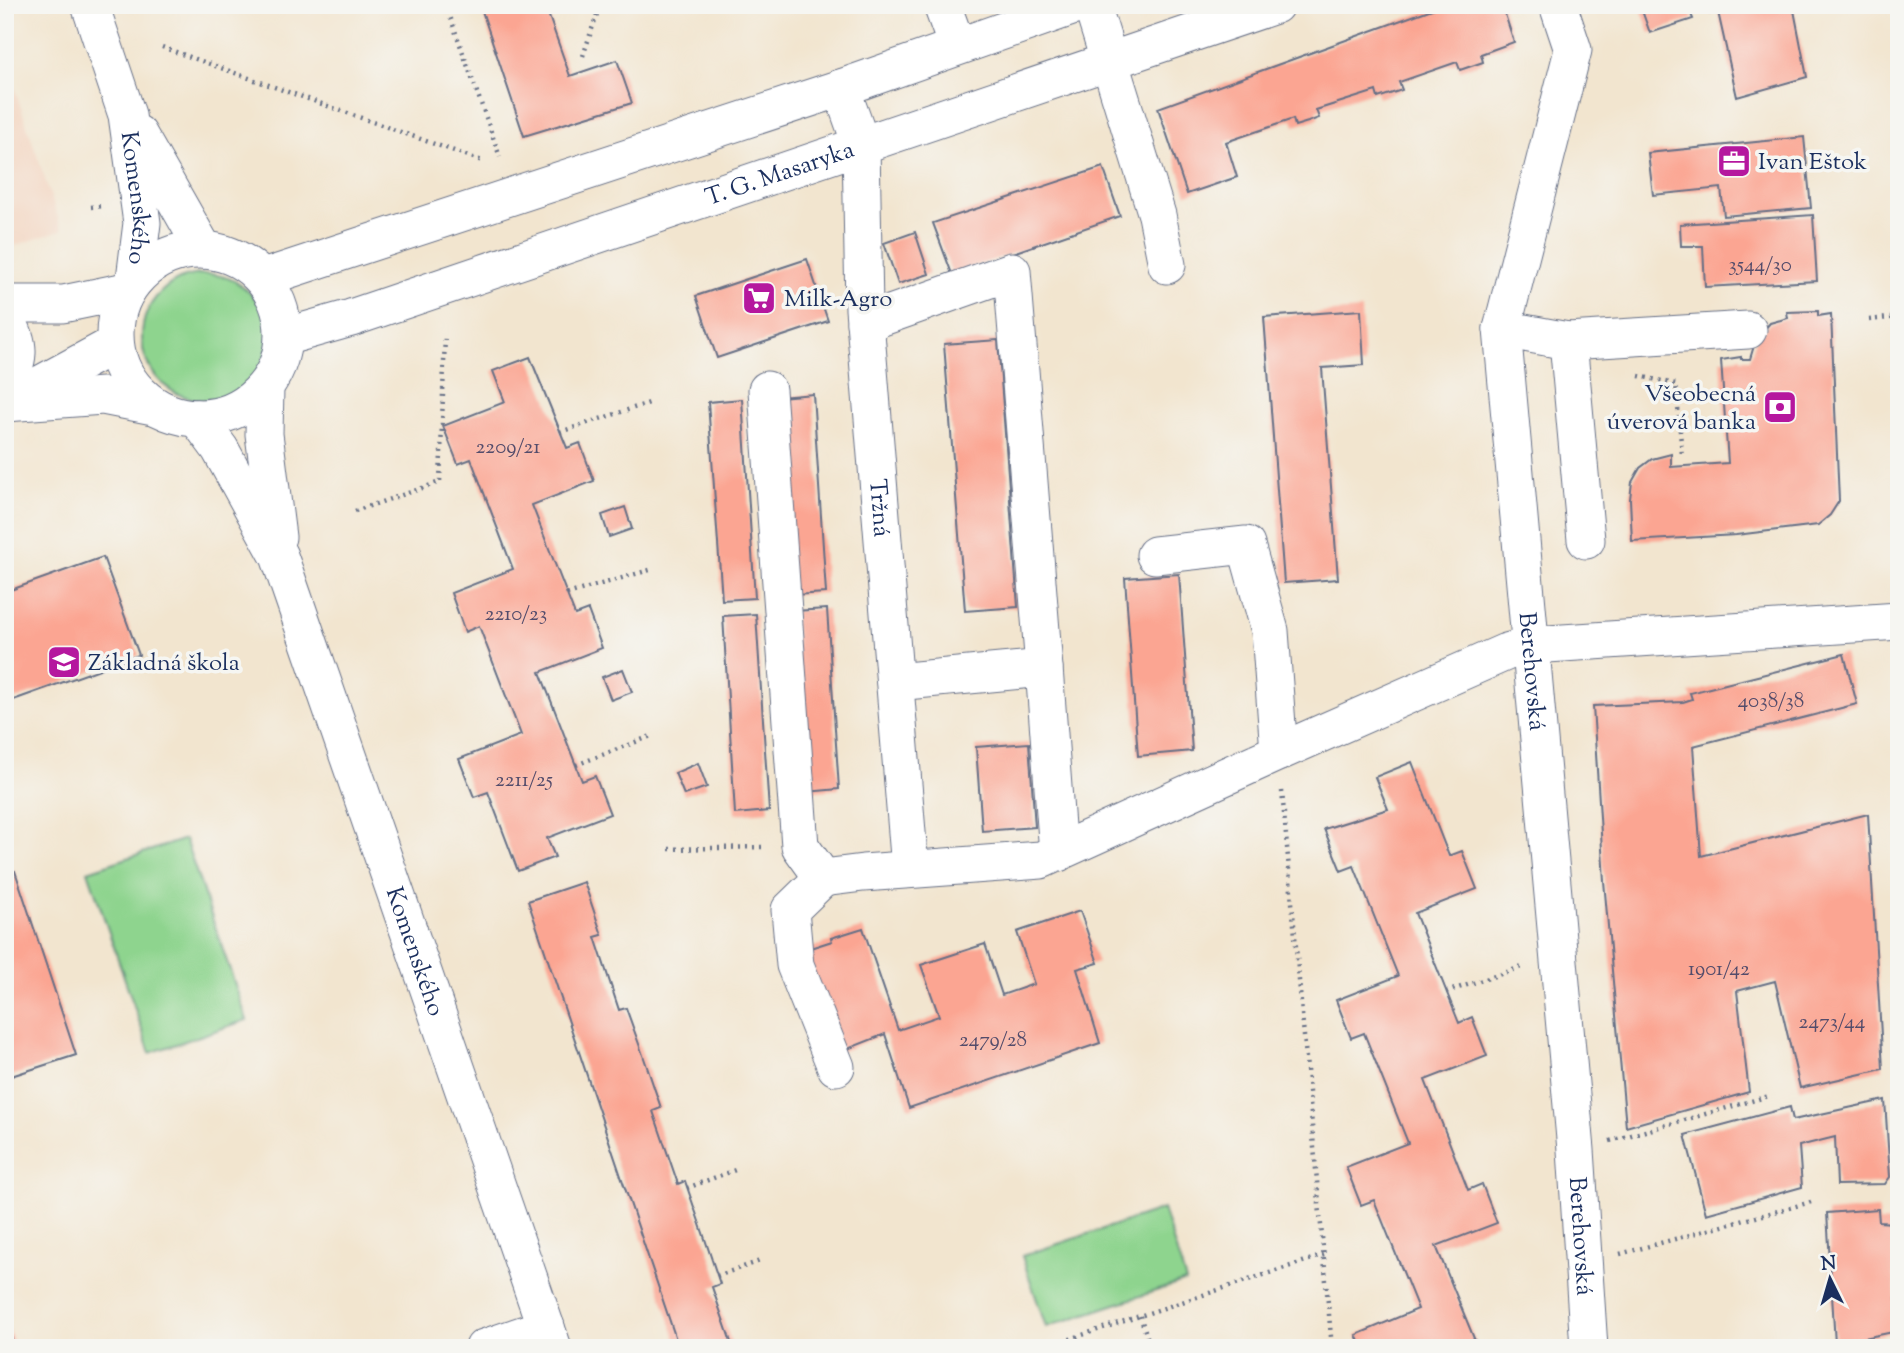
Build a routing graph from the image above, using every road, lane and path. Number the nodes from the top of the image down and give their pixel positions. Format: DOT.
graph roads {
  1 [pos="90,5"];
  2 [pos="446,5"];
  3 [pos="600,5"];
  4 [pos="942,5"];
  5 [pos="1077,5"];
  6 [pos="1092,5"];
  7 [pos="1275,5"];
  8 [pos="1558,5"];
  9 [pos="957,46"];
  10 [pos="162,47"];
  11 [pos="583,56"];
  12 [pos="1111,61"];
  13 [pos="841,88"];
  14 [pos="127,115"];
  15 [pos="860,144"];
  16 [pos="500,157"];
  17 [pos="485,162"];
  18 [pos="204,250"];
  19 [pos="1167,265"];
  20 [pos="263,278"];
  21 [pos="131,285"];
  22 [pos="5,304"];
  23 [pos="63,304"];
  24 [pos="5,317"];
  25 [pos="1899,317"];
  26 [pos="1869,320"];
  27 [pos="865,323"];
  28 [pos="1502,329"];
  29 [pos="1748,330"];
  30 [pos="445,334"];
  31 [pos="284,338"];
  32 [pos="115,341"];
  33 [pos="1569,341"];
  34 [pos="1636,375"];
  35 [pos="265,387"];
  36 [pos="767,390"];
  37 [pos="6,398"];
  38 [pos="652,402"];
  39 [pos="155,406"];
  40 [pos="197,418"];
  41 [pos="560,432"];
  42 [pos="1682,455"];
  43 [pos="355,511"];
  44 [pos="1586,540"];
  45 [pos="1156,555"];
  46 [pos="279,556"];
  47 [pos="653,569"];
  48 [pos="567,594"];
  49 [pos="1899,621"];
  50 [pos="1532,645"];
  51 [pos="1044,668"];
  52 [pos="895,682"];
  53 [pos="654,735"];
  54 [pos="1279,751"];
  55 [pos="576,765"];
  56 [pos="800,846"];
  57 [pos="669,849"];
  58 [pos="1058,853"];
  59 [pos="910,869"];
  60 [pos="823,878"];
  61 [pos="1531,964"];
  62 [pos="1446,992"];
  63 [pos="836,1067"];
  64 [pos="1769,1096"];
  65 [pos="1576,1150"];
  66 [pos="735,1170"];
  67 [pos="687,1188"];
  68 [pos="1811,1202"];
  69 [pos="1324,1255"];
  70 [pos="763,1260"];
  71 [pos="1585,1263"];
  72 [pos="717,1276"];
  73 [pos="1140,1316"];
  74 [pos="549,1337"];
  75 [pos="484,1348"];
  76 [pos="1043,1348"];
  77 [pos="1151,1348"];
  78 [pos="1332,1348"];
  79 [pos="1589,1348"];
  1 -- 14 [label="street, Komenského"];
  2 -- 16 [label="path"];
  3 -- 11 [label="path"];
  4 -- 9 [label="street"];
  5 -- 9 [label="street"];
  6 -- 12 [label="street"];
  7 -- 12 [label="street, T. G. Masaryka"];
  8 -- 28 [label="street, Berehovská"];
  9 -- 13 [label="street"];
  10 -- 17 [label="path"];
  12 -- 15 [label="street, T. G. Masaryka"];
  12 -- 19 [label="street"];
  13 -- 15 [label="street, Tržná"];
  13 -- 20 [label="street"];
  14 -- 18 [label="street, Komenského"];
  14 -- 21 [label="street, Komenského"];
  15 -- 27 [label="street, Tržná"];
  15 -- 31 [label="street, T. G. Masaryka"];
  18 -- 20 [label="street"];
  18 -- 21 [label="street"];
  20 -- 31 [label="street"];
  21 -- 23 [label="street"];
  21 -- 32 [label="street"];
  22 -- 23 [label="street"];
  23 -- 32 [label="street"];
  24 -- 37 [label="street"];
  25 -- 26 [label="path"];
  27 -- 51 [label="street"];
  27 -- 52 [label="street, Tržná"];
  28 -- 33 [label="street"];
  28 -- 50 [label="street, Berehovská"];
  29 -- 33 [label="street"];
  30 -- 43 [label="path"];
  31 -- 35 [label="street"];
  32 -- 37 [label="street"];
  32 -- 39 [label="street"];
  33 -- 44 [label="street"];
  34 -- 42 [label="path"];
  35 -- 40 [label="street"];
  35 -- 46 [label="street, Komenského"];
  36 -- 56 [label="street"];
  37 -- 39 [label="street"];
  38 -- 41 [label="path"];
  39 -- 40 [label="street"];
  40 -- 46 [label="street, Komenského"];
  45 -- 54 [label="street"];
  46 -- 74 [label="street, Komenského"];
  47 -- 48 [label="path"];
  49 -- 50 [label="street"];
  50 -- 54 [label="street"];
  50 -- 65 [label="street, Berehovská"];
  51 -- 52 [label="street"];
  51 -- 58 [label="street"];
  52 -- 59 [label="street, Tržná"];
  53 -- 55 [label="path"];
  54 -- 58 [label="street"];
  54 -- 69 [label="path"];
  56 -- 57 [label="path"];
  56 -- 60 [label="street"];
  58 -- 59 [label="street"];
  59 -- 60 [label="street"];
  60 -- 63 [label="street"];
  61 -- 62 [label="path"];
  64 -- 65 [label="path"];
  65 -- 71 [label="street, Berehovská"];
  66 -- 67 [label="path"];
  68 -- 71 [label="path"];
  69 -- 73 [label="path"];
  69 -- 78 [label="path"];
  70 -- 72 [label="path"];
  71 -- 79 [label="street, Berehovská"];
  73 -- 76 [label="path"];
  73 -- 77 [label="path"];
  74 -- 75 [label="street"];
}
